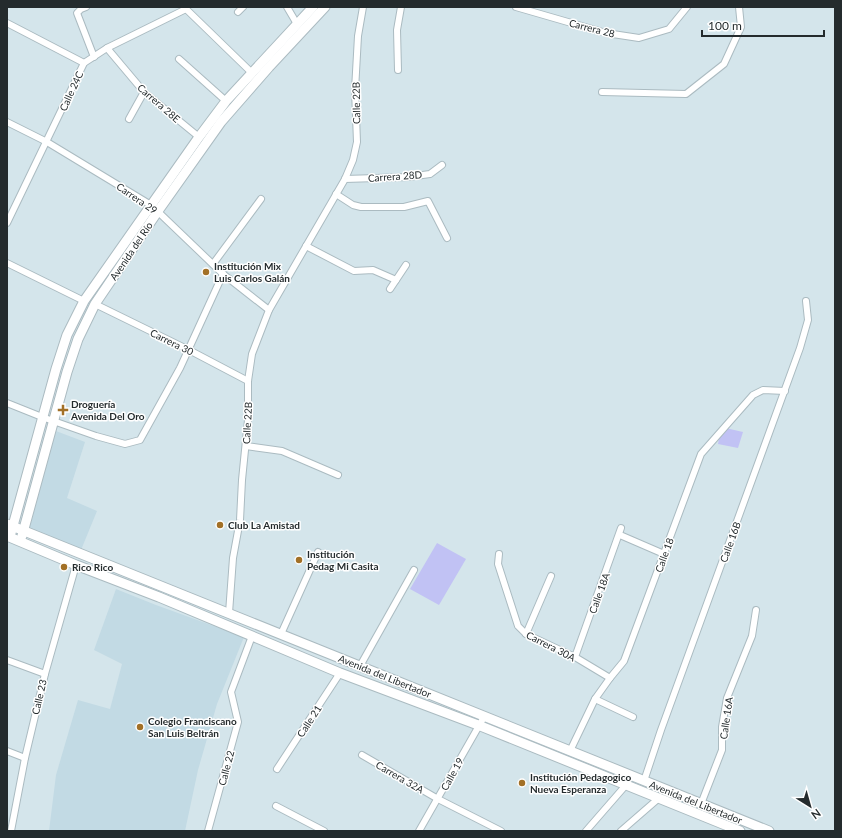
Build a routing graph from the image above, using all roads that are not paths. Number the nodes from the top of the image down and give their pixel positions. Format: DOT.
graph roads {
  1 [pos="86,7"];
  2 [pos="287,7"];
  3 [pos="313,7"];
  4 [pos="325,7"];
  5 [pos="363,7"];
  6 [pos="401,7"];
  7 [pos="516,7"];
  8 [pos="687,7"];
  9 [pos="739,7"];
  10 [pos="185,8"];
  11 [pos="7,23"];
  12 [pos="297,24"];
  13 [pos="107,48"];
  14 [pos="94,57"];
  15 [pos="179,59"];
  16 [pos="84,63"];
  17 [pos="398,70"];
  18 [pos="252,73"];
  19 [pos="144,92"];
  20 [pos="602,92"];
  21 [pos="226,101"];
  22 [pos="129,119"];
  23 [pos="7,122"];
  24 [pos="199,137"];
  25 [pos="47,142"];
  26 [pos="442,165"];
  27 [pos="345,179"];
  28 [pos="336,194"];
  29 [pos="261,199"];
  30 [pos="151,205"];
  31 [pos="158,211"];
  32 [pos="7,223"];
  33 [pos="447,238"];
  34 [pos="306,246"];
  35 [pos="7,263"];
  36 [pos="213,264"];
  37 [pos="406,265"];
  38 [pos="223,274"];
  39 [pos="396,280"];
  40 [pos="390,289"];
  41 [pos="84,301"];
  42 [pos="806,301"];
  43 [pos="95,304"];
  44 [pos="269,310"];
  45 [pos="189,350"];
  46 [pos="248,381"];
  47 [pos="784,391"];
  48 [pos="7,403"];
  49 [pos="42,417"];
  50 [pos="53,421"];
  51 [pos="246,446"];
  52 [pos="338,475"];
  53 [pos="10,526"];
  54 [pos="621,528"];
  55 [pos="24,531"];
  56 [pos="620,535"];
  57 [pos="8,536"];
  58 [pos="20,541"];
  59 [pos="318,552"];
  60 [pos="499,554"];
  61 [pos="664,554"];
  62 [pos="76,565"];
  63 [pos="414,570"];
  64 [pos="551,576"];
  65 [pos="756,610"];
  66 [pos="229,613"];
  67 [pos="281,634"];
  68 [pos="526,634"];
  69 [pos="252,636"];
  70 [pos="575,658"];
  71 [pos="7,660"];
  72 [pos="360,666"];
  73 [pos="340,673"];
  74 [pos="45,674"];
  75 [pos="610,678"];
  76 [pos="595,699"];
  77 [pos="484,716"];
  78 [pos="633,717"];
  79 [pos="478,725"];
  80 [pos="7,751"];
  81 [pos="570,751"];
  82 [pos="362,755"];
  83 [pos="26,758"];
  84 [pos="277,769"];
  85 [pos="644,781"];
  86 [pos="626,785"];
  87 [pos="659,798"];
  88 [pos="438,799"];
  89 [pos="701,804"];
  90 [pos="276,806"];
  91 [pos="322,830"];
  92 [pos="766,830"];
  93 [pos="11,831"];
  94 [pos="208,831"];
  95 [pos="419,831"];
  96 [pos="501,831"];
  97 [pos="586,831"];
  98 [pos="621,831"];
  99 [pos="740,831"];
  1 -- 14 [label="street"];
  2 -- 12 [label="street"];
  3 -- 12 [label="main road, Avenida del Río"];
  4 -- 31 [label="main road, Avenida del Río"];
  5 -- 27 [label="street, Calle 22B"];
  6 -- 17 [label="street"];
  7 -- 8 [label="street, Carrera 28"];
  9 -- 20 [label="street"];
  10 -- 13 [label="street, Calle 24C"];
  10 -- 18 [label="street"];
  11 -- 16 [label="street"];
  12 -- 18 [label="main road, Avenida del Río"];
  13 -- 14 [label="street, Calle 24C"];
  13 -- 19 [label="street, Carrera 28E"];
  14 -- 16 [label="street, Calle 24C"];
  15 -- 21 [label="street"];
  16 -- 25 [label="street, Calle 24C"];
  18 -- 21 [label="main road, Avenida del Río"];
  19 -- 22 [label="street"];
  19 -- 24 [label="street, Carrera 28E"];
  21 -- 24 [label="main road, Avenida del Río"];
  23 -- 25 [label="street, Carrera 29"];
  24 -- 30 [label="main road, Avenida del Río"];
  25 -- 30 [label="street, Carrera 29"];
  25 -- 32 [label="street, Calle 24C"];
  26 -- 27 [label="street, Carrera 28D"];
  27 -- 28 [label="street, Calle 22B"];
  28 -- 33 [label="street"];
  28 -- 34 [label="street, Calle 22B"];
  29 -- 36 [label="street"];
  30 -- 31 [label="street, Carrera 29"];
  30 -- 41 [label="main road, Avenida del Río"];
  31 -- 36 [label="street, Carrera 29"];
  31 -- 43 [label="main road, Avenida del Río"];
  34 -- 39 [label="street"];
  34 -- 44 [label="street, Calle 22B"];
  35 -- 41 [label="street"];
  36 -- 38 [label="street, Carrera 29"];
  37 -- 39 [label="street"];
  38 -- 44 [label="street, Carrera 29"];
  38 -- 45 [label="street"];
  39 -- 40 [label="street"];
  41 -- 49 [label="main road, Avenida del Río"];
  42 -- 47 [label="street, Calle 16B"];
  43 -- 45 [label="street, Carrera 30"];
  43 -- 50 [label="main road, Avenida del Río"];
  44 -- 46 [label="street, Calle 22B"];
  45 -- 46 [label="street, Carrera 30"];
  45 -- 50 [label="street"];
  46 -- 51 [label="street, Calle 22B"];
  47 -- 61 [label="street, Calle 18"];
  47 -- 85 [label="street, Calle 16B"];
  48 -- 49 [label="street"];
  49 -- 50 [label="street"];
  49 -- 53 [label="main road, Avenida del Río"];
  50 -- 55 [label="main road, Avenida del Río"];
  51 -- 52 [label="street"];
  51 -- 66 [label="street, Calle 22B"];
  53 -- 55 [label="main road, Avenida del Libertador"];
  53 -- 57 [label="main road, Avenida del Río"];
  54 -- 56 [label="street, Calle 18A"];
  55 -- 58 [label="main road, Avenida del Río"];
  55 -- 66 [label="main road, Avenida del Libertador"];
  56 -- 61 [label="street"];
  56 -- 70 [label="street, Calle 18A"];
  57 -- 58 [label="main road, Avenida del Libertador"];
  58 -- 62 [label="main road, Avenida del Libertador"];
  59 -- 67 [label="street"];
  60 -- 68 [label="street, Carrera 30A"];
  61 -- 75 [label="street, Calle 18"];
  62 -- 69 [label="main road, Avenida del Libertador"];
  62 -- 74 [label="street, Calle 23"];
  63 -- 72 [label="street"];
  64 -- 68 [label="street"];
  65 -- 89 [label="street, Calle 16A"];
  66 -- 67 [label="main road, Avenida del Libertador"];
  67 -- 72 [label="main road, Avenida del Libertador"];
  68 -- 70 [label="street, Carrera 30A"];
  69 -- 73 [label="main road, Avenida del Libertador"];
  69 -- 94 [label="street, Calle 22"];
  70 -- 75 [label="street, Carrera 30A"];
  71 -- 74 [label="street"];
  72 -- 77 [label="main road, Avenida del Libertador"];
  73 -- 79 [label="main road, Avenida del Libertador"];
  73 -- 84 [label="street, Calle 21"];
  74 -- 83 [label="street, Calle 23"];
  75 -- 76 [label="street, Calle 18"];
  76 -- 78 [label="street"];
  76 -- 81 [label="street, Calle 18"];
  77 -- 79 [label="street, Calle 19"];
  77 -- 81 [label="main road, Avenida del Libertador"];
  79 -- 86 [label="main road, Avenida del Libertador"];
  79 -- 88 [label="street, Calle 19"];
  80 -- 83 [label="street"];
  81 -- 85 [label="main road, Avenida del Libertador"];
  82 -- 88 [label="street, Carrera 32A"];
  83 -- 93 [label="street, Calle 23"];
  85 -- 89 [label="main road, Avenida del Libertador"];
  86 -- 87 [label="main road, Avenida del Libertador"];
  86 -- 97 [label="street"];
  87 -- 98 [label="street"];
  87 -- 99 [label="main road, Avenida del Libertador"];
  88 -- 95 [label="street, Calle 19"];
  88 -- 96 [label="street, Carrera 32A"];
  89 -- 92 [label="main road, Avenida del Libertador"];
  90 -- 91 [label="street"];
}
